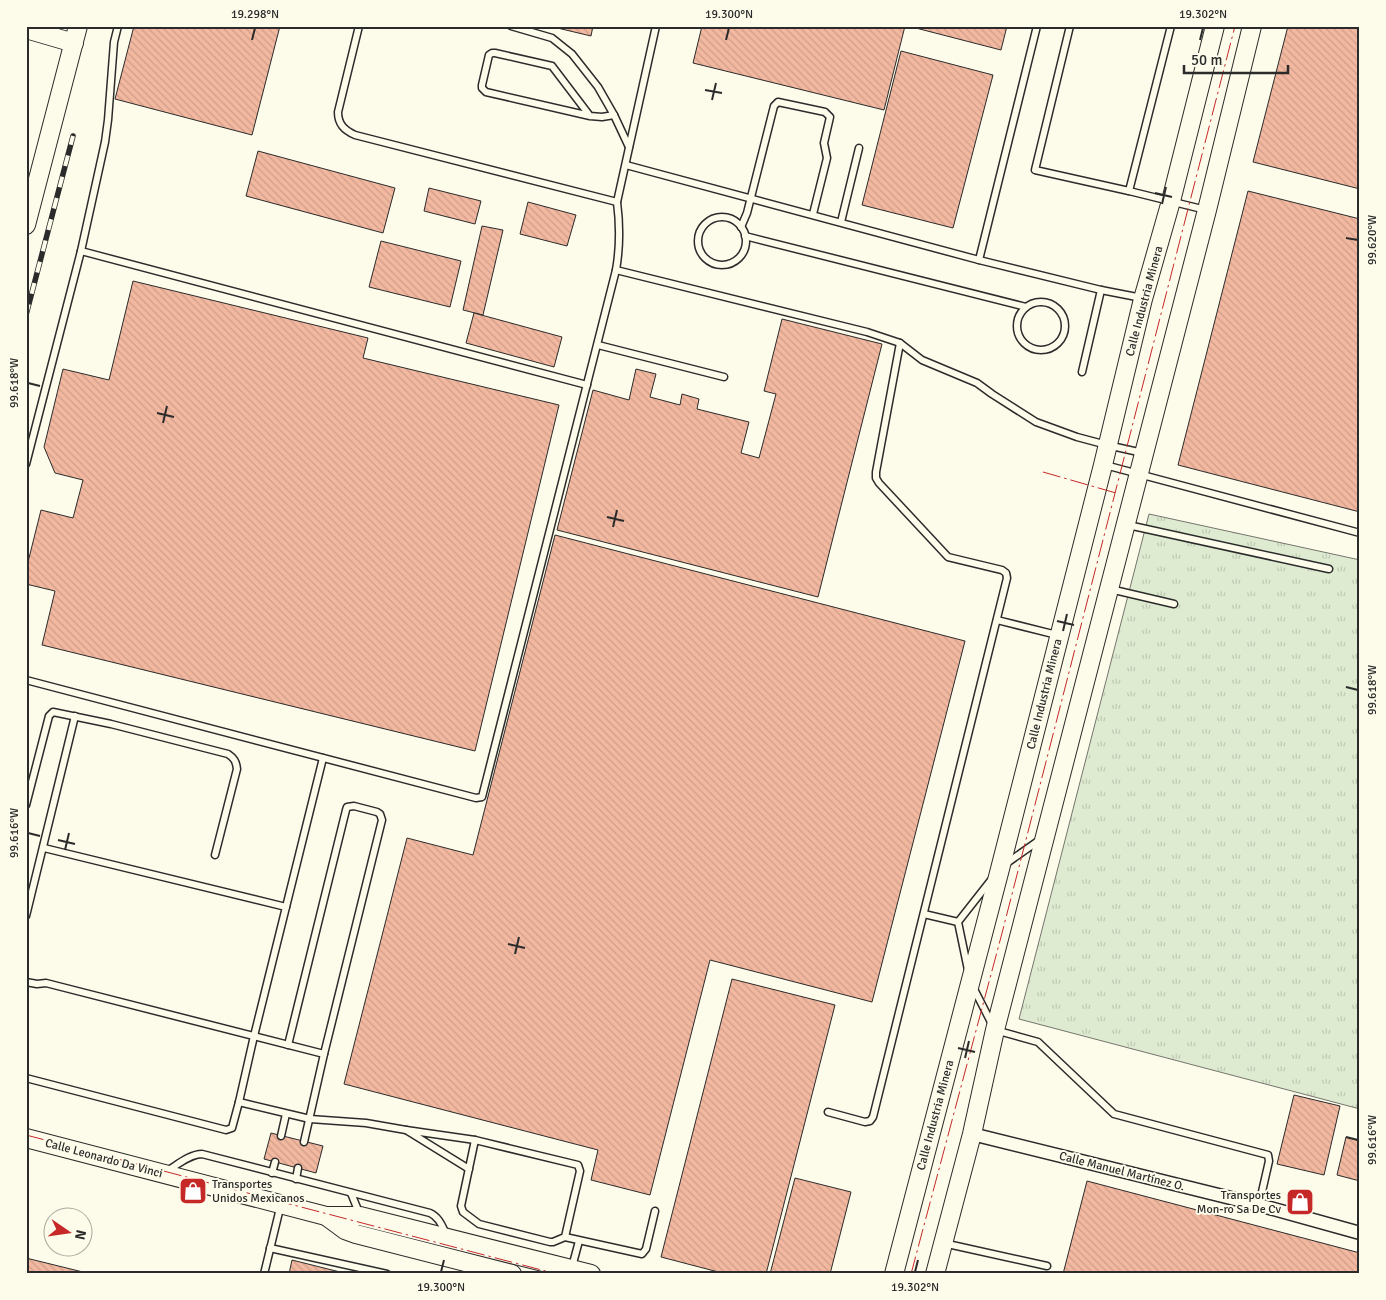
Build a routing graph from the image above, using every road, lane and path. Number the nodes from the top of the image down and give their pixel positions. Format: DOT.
graph roads {
  1 [pos="118,26"];
  2 [pos="359,26"];
  3 [pos="511,26"];
  4 [pos="656,26"];
  5 [pos="1037,26"];
  6 [pos="1070,26"];
  7 [pos="1171,26"];
  8 [pos="1215,26"];
  9 [pos="1252,26"];
  10 [pos="26,29"];
  11 [pos="76,35"];
  12 [pos="614,115"];
  13 [pos="590,116"];
  14 [pos="629,147"];
  15 [pos="859,148"];
  16 [pos="626,165"];
  17 [pos="1129,191"];
  18 [pos="750,199"];
  19 [pos="1170,201"];
  20 [pos="617,202"];
  21 [pos="1207,210"];
  22 [pos="813,214"];
  23 [pos="841,222"];
  24 [pos="26,224"];
  25 [pos="741,227"];
  26 [pos="746,236"];
  27 [pos="81,251"];
  28 [pos="979,260"];
  29 [pos="616,270"];
  30 [pos="1100,290"];
  31 [pos="1144,299"];
  32 [pos="1026,307"];
  33 [pos="900,343"];
  34 [pos="598,346"];
  35 [pos="1082,372"];
  36 [pos="724,377"];
  37 [pos="587,385"];
  38 [pos="1107,445"];
  39 [pos="1144,453"];
  40 [pos="26,464"];
  41 [pos="1103,465"];
  42 [pos="1138,474"];
  43 [pos="1126,524"];
  44 [pos="1360,533"];
  45 [pos="1329,569"];
  46 [pos="1109,589"];
  47 [pos="1174,604"];
  48 [pos="997,620"];
  49 [pos="1058,635"];
  50 [pos="26,680"];
  51 [pos="76,716"];
  52 [pos="323,758"];
  53 [pos="26,805"];
  54 [pos="1046,835"];
  55 [pos="44,848"];
  56 [pos="215,855"];
  57 [pos="1000,869"];
  58 [pos="286,907"];
  59 [pos="924,914"];
  60 [pos="26,916"];
  61 [pos="958,922"];
  62 [pos="26,982"];
  63 [pos="970,982"];
  64 [pos="995,1030"];
  65 [pos="254,1036"];
  66 [pos="288,1045"];
  67 [pos="324,1054"];
  68 [pos="26,1078"];
  69 [pos="239,1102"];
  70 [pos="828,1112"];
  71 [pos="286,1114"];
  72 [pos="310,1119"];
  73 [pos="406,1130"];
  74 [pos="972,1134"];
  75 [pos="281,1136"];
  76 [pos="26,1138"];
  77 [pos="475,1140"];
  78 [pos="304,1142"];
  79 [pos="274,1162"];
  80 [pos="298,1168"];
  81 [pos="469,1169"];
  82 [pos="272,1173"];
  83 [pos="163,1174"];
  84 [pos="296,1178"];
  85 [pos="351,1192"];
  86 [pos="281,1204"];
  87 [pos="1259,1206"];
  88 [pos="655,1211"];
  89 [pos="326,1216"];
  90 [pos="360,1216"];
  91 [pos="1360,1233"];
  92 [pos="448,1237"];
  93 [pos="564,1237"];
  94 [pos="579,1240"];
  95 [pos="466,1242"];
  96 [pos="943,1243"];
  97 [pos="270,1248"];
  98 [pos="461,1261"];
  99 [pos="1047,1266"];
  100 [pos="572,1269"];
  101 [pos="264,1274"];
  102 [pos="387,1274"];
  103 [pos="512,1274"];
  104 [pos="591,1274"];
  105 [pos="894,1274"];
  106 [pos="935,1274"];
  1 -- 27 [label="lane"];
  2 -- 20 [label="lane"];
  3 -- 12 [label="lane"];
  4 -- 14 [label="lane"];
  5 -- 28 [label="lane"];
  6 -- 17 [label="lane"];
  7 -- 17 [label="lane"];
  8 -- 19 [label="main road, Calle Industria Minera"];
  9 -- 21 [label="main road"];
  10 -- 11 [label="main road"];
  11 -- 24 [label="main road"];
  12 -- 13 [label="lane"];
  12 -- 14 [label="lane"];
  13 -- 13 [label="lane"];
  14 -- 16 [label="lane"];
  15 -- 23 [label="lane"];
  16 -- 18 [label="lane"];
  16 -- 20 [label="lane"];
  17 -- 19 [label="lane"];
  18 -- 22 [label="lane"];
  18 -- 22 [label="lane"];
  18 -- 25 [label="lane"];
  19 -- 21 [label="lane"];
  19 -- 31 [label="main road, Calle Industria Minera"];
  20 -- 29 [label="lane"];
  21 -- 39 [label="main road"];
  22 -- 23 [label="lane"];
  23 -- 28 [label="lane"];
  25 -- 26 [label="lane"];
  25 -- 26 [label="lane"];
  26 -- 32 [label="lane"];
  27 -- 37 [label="lane"];
  27 -- 40 [label="lane"];
  28 -- 30 [label="lane"];
  29 -- 33 [label="lane"];
  29 -- 34 [label="lane"];
  30 -- 31 [label="lane"];
  30 -- 35 [label="lane"];
  31 -- 38 [label="main road, Calle Industria Minera"];
  32 -- 32 [label="lane"];
  33 -- 38 [label="lane"];
  33 -- 48 [label="lane"];
  34 -- 36 [label="lane"];
  34 -- 37 [label="lane"];
  37 -- 52 [label="lane"];
  38 -- 39 [label="lane"];
  38 -- 41 [label="main road, Calle Industria Minera"];
  39 -- 42 [label="main road"];
  41 -- 42 [label="lane"];
  41 -- 49 [label="main road, Calle Industria Minera"];
  42 -- 43 [label="main road"];
  42 -- 44 [label="lane"];
  43 -- 45 [label="lane"];
  43 -- 46 [label="main road"];
  46 -- 47 [label="lane"];
  46 -- 54 [label="main road"];
  48 -- 49 [label="lane"];
  48 -- 59 [label="lane"];
  49 -- 57 [label="main road, Calle Industria Minera"];
  50 -- 52 [label="lane"];
  51 -- 53 [label="lane"];
  51 -- 55 [label="lane"];
  51 -- 56 [label="lane"];
  52 -- 58 [label="lane"];
  54 -- 57 [label="lane"];
  54 -- 64 [label="main road"];
  55 -- 58 [label="lane"];
  55 -- 60 [label="lane"];
  57 -- 61 [label="lane"];
  57 -- 63 [label="main road, Calle Industria Minera"];
  58 -- 65 [label="lane"];
  59 -- 61 [label="lane"];
  59 -- 70 [label="lane"];
  61 -- 63 [label="lane"];
  62 -- 65 [label="lane"];
  63 -- 64 [label="lane"];
  63 -- 105 [label="main road, Calle Industria Minera"];
  64 -- 74 [label="main road"];
  64 -- 87 [label="lane"];
  65 -- 66 [label="lane"];
  65 -- 69 [label="lane"];
  66 -- 67 [label="lane"];
  66 -- 67 [label="lane"];
  67 -- 72 [label="lane"];
  68 -- 69 [label="lane"];
  69 -- 71 [label="lane"];
  71 -- 72 [label="lane"];
  71 -- 75 [label="lane"];
  72 -- 73 [label="lane"];
  72 -- 78 [label="lane"];
  73 -- 77 [label="lane"];
  73 -- 81 [label="lane"];
  74 -- 87 [label="street, Calle Manuel Martínez O."];
  74 -- 96 [label="main road"];
  76 -- 83 [label="main road, Calle Leonardo Da Vinci"];
  77 -- 81 [label="lane"];
  77 -- 93 [label="lane"];
  79 -- 82 [label="lane"];
  80 -- 84 [label="lane"];
  81 -- 93 [label="lane"];
  82 -- 83 [label="lane"];
  82 -- 84 [label="lane"];
  83 -- 86 [label="main road, Calle Leonardo Da Vinci"];
  84 -- 85 [label="lane"];
  85 -- 90 [label="lane"];
  85 -- 92 [label="lane"];
  86 -- 89 [label="main road, Calle Leonardo Da Vinci"];
  86 -- 97 [label="lane"];
  87 -- 91 [label="street, Calle Manuel Martínez O."];
  88 -- 94 [label="lane"];
  89 -- 90 [label="main road, Calle Leonardo Da Vinci"];
  89 -- 98 [label="main road, Calle Leonardo Da Vinci"];
  90 -- 92 [label="main road, Calle Leonardo Da Vinci"];
  92 -- 95 [label="main road, Calle Leonardo Da Vinci"];
  93 -- 94 [label="lane"];
  94 -- 100 [label="lane"];
  95 -- 98 [label="street"];
  95 -- 100 [label="main road, Calle Leonardo Da Vinci"];
  96 -- 99 [label="lane"];
  96 -- 106 [label="main road"];
  97 -- 101 [label="lane"];
  97 -- 102 [label="lane"];
  98 -- 103 [label="main road, Calle Leonardo Da Vinci"];
  100 -- 104 [label="main road, Calle Leonardo Da Vinci"];
}
